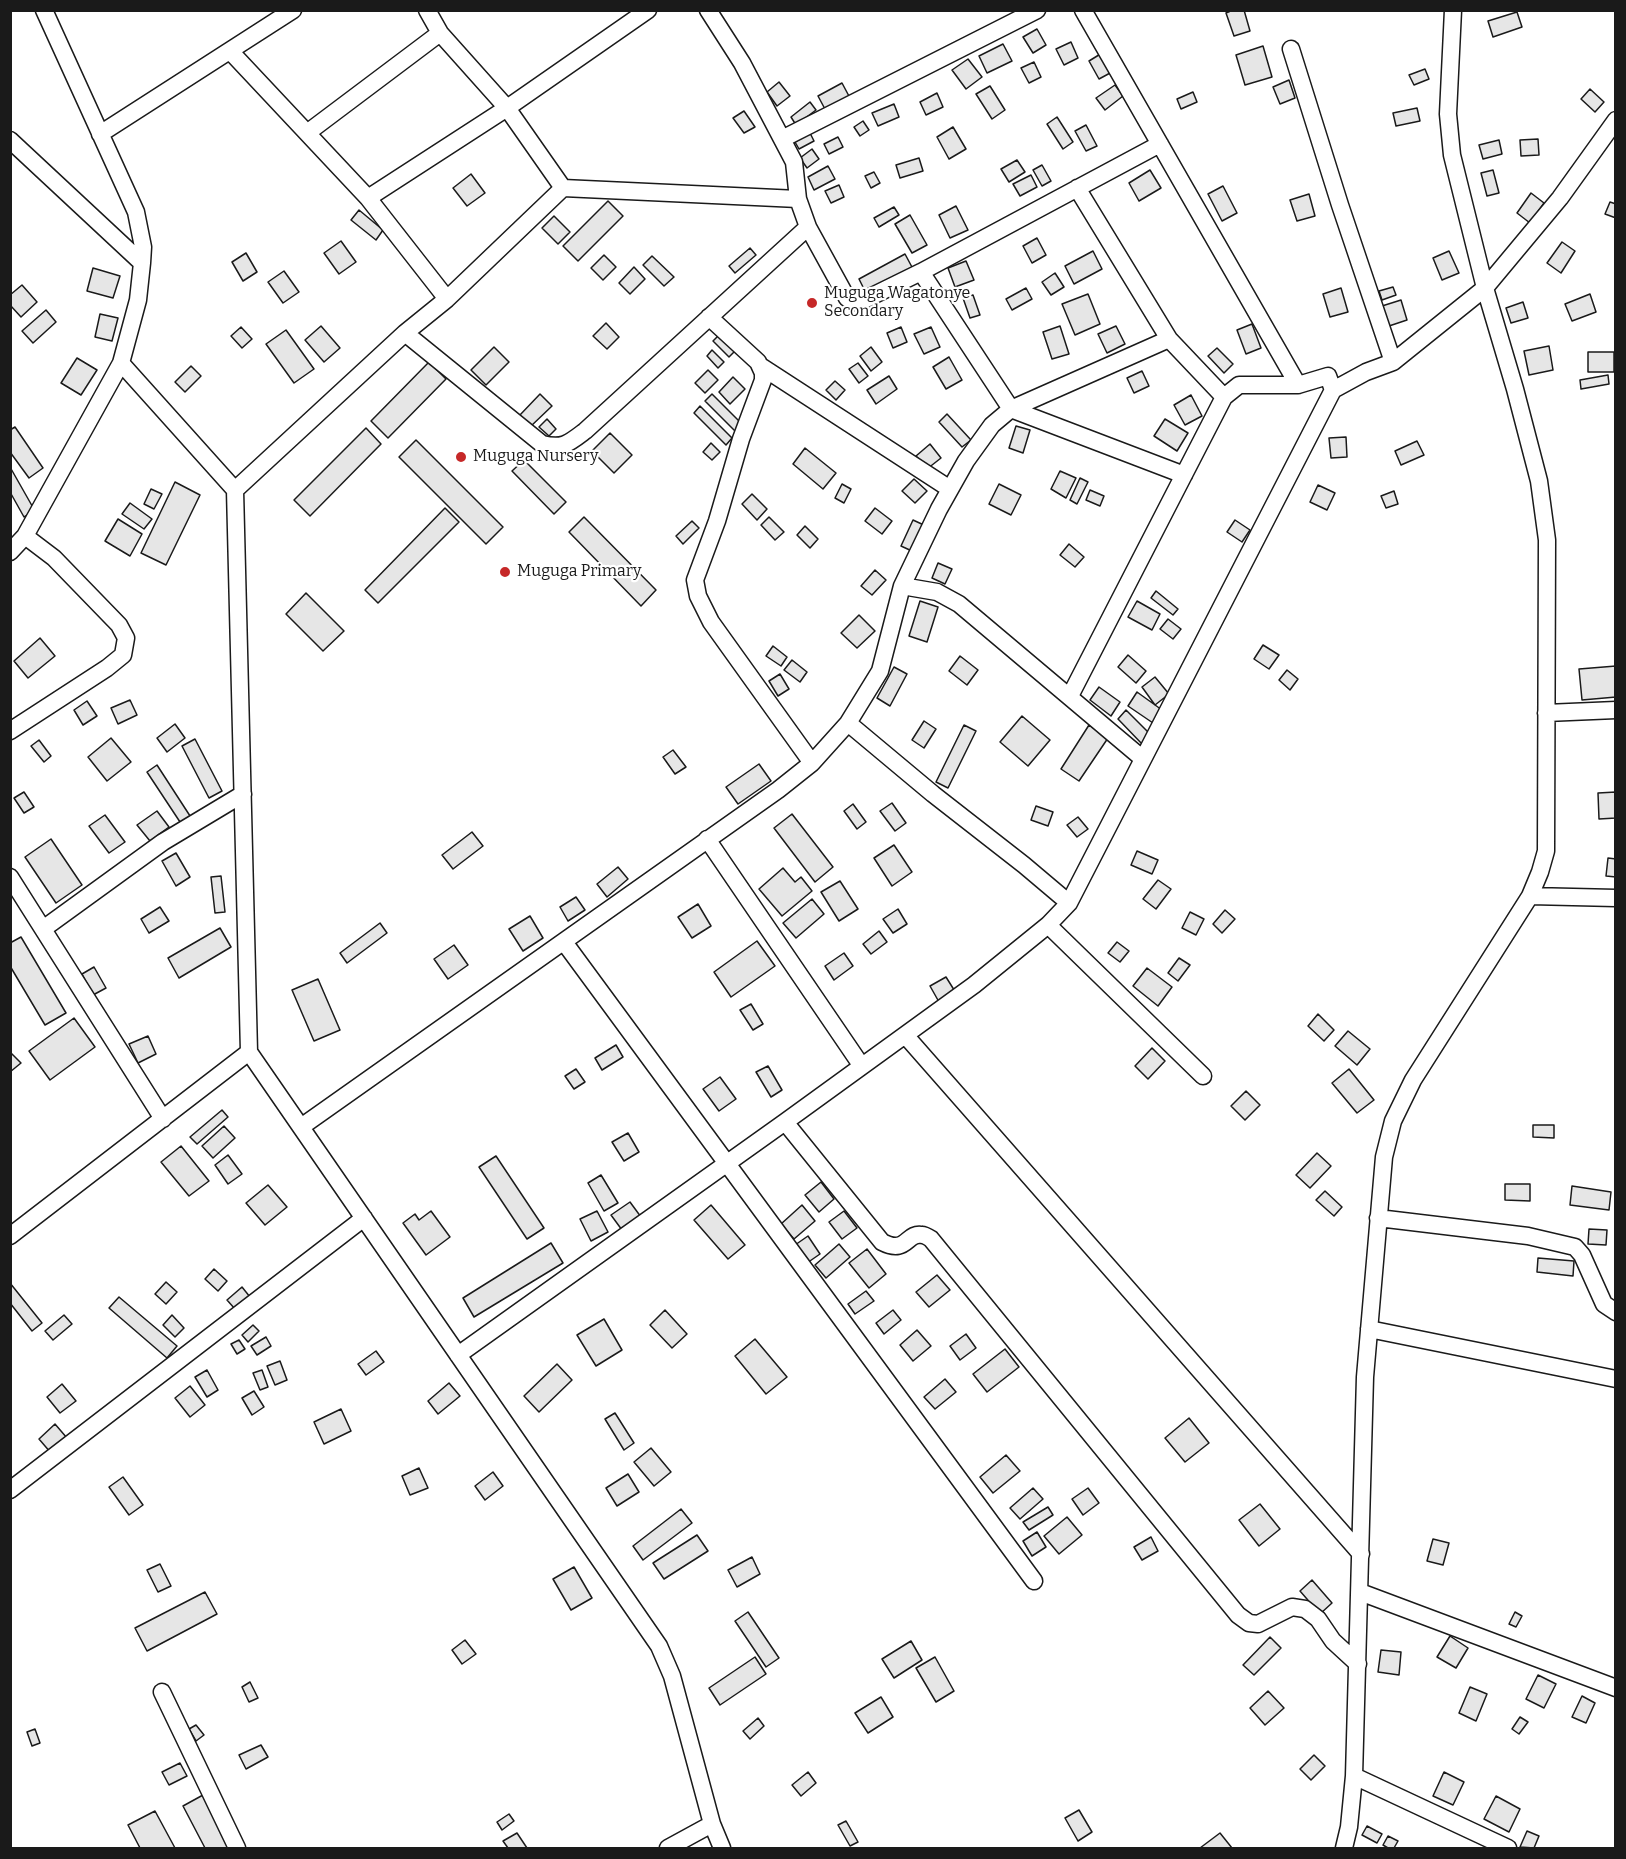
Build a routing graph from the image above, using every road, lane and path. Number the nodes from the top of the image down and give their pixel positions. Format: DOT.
graph roads {
  1 [pos="44,10"];
  2 [pos="293,10"];
  3 [pos="427,10"];
  4 [pos="648,10"];
  5 [pos="708,10"];
  6 [pos="1037,10"];
  7 [pos="1083,10"];
  8 [pos="1453,10"];
  9 [pos="440,33"];
  10 [pos="1291,49"];
  11 [pos="230,51"];
  12 [pos="507,108"];
  13 [pos="1616,120"];
  14 [pos="307,132"];
  15 [pos="100,134"];
  16 [pos="782,139"];
  17 [pos="10,140"];
  18 [pos="1160,144"];
  19 [pos="562,188"];
  20 [pos="1077,188"];
  21 [pos="368,198"];
  22 [pos="798,199"];
  23 [pos="808,227"];
  24 [pos="141,262"];
  25 [pos="921,272"];
  26 [pos="1485,288"];
  27 [pos="447,299"];
  28 [pos="709,317"];
  29 [pos="405,333"];
  30 [pos="1169,339"];
  31 [pos="1393,362"];
  32 [pos="121,363"];
  33 [pos="762,368"];
  34 [pos="1298,385"];
  35 [pos="1333,390"];
  36 [pos="1224,397"];
  37 [pos="1011,409"];
  38 [pos="1184,475"];
  39 [pos="950,489"];
  40 [pos="235,490"];
  41 [pos="25,536"];
  42 [pos="10,552"];
  43 [pos="902,586"];
  44 [pos="1070,696"];
  45 [pos="1616,710"];
  46 [pos="1546,712"];
  47 [pos="848,723"];
  48 [pos="10,731"];
  49 [pos="1143,759"];
  50 [pos="812,763"];
  51 [pos="243,794"];
  52 [pos="707,839"];
  53 [pos="10,877"];
  54 [pos="1530,896"];
  55 [pos="1616,898"];
  56 [pos="1069,903"];
  57 [pos="1048,925"];
  58 [pos="43,929"];
  59 [pos="564,942"];
  60 [pos="905,1035"];
  61 [pos="249,1052"];
  62 [pos="861,1065"];
  63 [pos="1203,1076"];
  64 [pos="162,1119"];
  65 [pos="785,1122"];
  66 [pos="302,1127"];
  67 [pos="727,1164"];
  68 [pos="364,1218"];
  69 [pos="1378,1218"];
  70 [pos="10,1236"];
  71 [pos="1616,1312"];
  72 [pos="1369,1329"];
  73 [pos="458,1355"];
  74 [pos="1616,1379"];
  75 [pos="10,1490"];
  76 [pos="1360,1554"];
  77 [pos="1034,1581"];
  78 [pos="1360,1592"];
  79 [pos="1358,1664"];
  80 [pos="1616,1688"];
  81 [pos="162,1692"];
  82 [pos="1354,1776"];
  83 [pos="712,1824"];
  84 [pos="237,1848"];
  85 [pos="668,1848"];
  86 [pos="722,1848"];
  87 [pos="1344,1848"];
  88 [pos="1508,1848"];
  1 -- 15 [label="street"];
  2 -- 11 [label="street"];
  3 -- 9 [label="street"];
  4 -- 12 [label="street"];
  5 -- 16 [label="street"];
  6 -- 16 [label="street"];
  7 -- 18 [label="street"];
  8 -- 26 [label="street"];
  9 -- 12 [label="street"];
  9 -- 14 [label="street"];
  10 -- 31 [label="street"];
  11 -- 14 [label="street"];
  11 -- 15 [label="street"];
  12 -- 19 [label="street"];
  12 -- 21 [label="street"];
  13 -- 26 [label="street"];
  14 -- 21 [label="street"];
  15 -- 24 [label="street"];
  16 -- 22 [label="street"];
  17 -- 24 [label="street"];
  18 -- 20 [label="street"];
  18 -- 34 [label="street"];
  19 -- 22 [label="street"];
  19 -- 27 [label="street"];
  20 -- 25 [label="street"];
  20 -- 30 [label="street"];
  21 -- 27 [label="street"];
  22 -- 23 [label="street"];
  23 -- 25 [label="street"];
  23 -- 28 [label="street"];
  24 -- 32 [label="street"];
  25 -- 37 [label="street"];
  26 -- 31 [label="street"];
  26 -- 46 [label="street"];
  27 -- 29 [label="street"];
  28 -- 29 [label="street"];
  28 -- 33 [label="street"];
  29 -- 40 [label="street"];
  30 -- 36 [label="street"];
  30 -- 37 [label="street"];
  31 -- 35 [label="street"];
  32 -- 40 [label="street"];
  32 -- 41 [label="street"];
  33 -- 39 [label="street"];
  33 -- 50 [label="street"];
  34 -- 35 [label="street"];
  34 -- 36 [label="street"];
  35 -- 49 [label="street"];
  36 -- 38 [label="street"];
  37 -- 38 [label="street"];
  37 -- 39 [label="street"];
  38 -- 44 [label="street"];
  39 -- 43 [label="street"];
  40 -- 51 [label="street"];
  41 -- 42 [label="street"];
  41 -- 48 [label="street"];
  43 -- 44 [label="street"];
  43 -- 47 [label="street"];
  44 -- 49 [label="street"];
  45 -- 46 [label="street"];
  46 -- 54 [label="street"];
  47 -- 50 [label="street"];
  47 -- 56 [label="street"];
  49 -- 56 [label="street"];
  50 -- 52 [label="street"];
  51 -- 58 [label="street"];
  51 -- 61 [label="street"];
  52 -- 59 [label="street"];
  52 -- 62 [label="street"];
  53 -- 58 [label="street"];
  54 -- 55 [label="street"];
  54 -- 69 [label="street"];
  56 -- 57 [label="street"];
  57 -- 60 [label="street"];
  57 -- 63 [label="street"];
  58 -- 64 [label="street"];
  59 -- 66 [label="street"];
  59 -- 67 [label="street"];
  60 -- 62 [label="street"];
  60 -- 76 [label="street"];
  61 -- 64 [label="street"];
  61 -- 66 [label="street"];
  62 -- 65 [label="street"];
  64 -- 70 [label="street"];
  65 -- 67 [label="street"];
  65 -- 79 [label="street"];
  66 -- 68 [label="street"];
  67 -- 73 [label="street"];
  67 -- 77 [label="street"];
  68 -- 73 [label="street"];
  68 -- 75 [label="street"];
  69 -- 71 [label="street"];
  69 -- 72 [label="street"];
  72 -- 74 [label="street"];
  72 -- 76 [label="street"];
  73 -- 83 [label="street"];
  76 -- 78 [label="street"];
  78 -- 79 [label="street"];
  78 -- 80 [label="street"];
  79 -- 82 [label="street"];
  81 -- 84 [label="street"];
  82 -- 87 [label="street"];
  82 -- 88 [label="street"];
  83 -- 85 [label="street"];
  83 -- 86 [label="street"];
}
